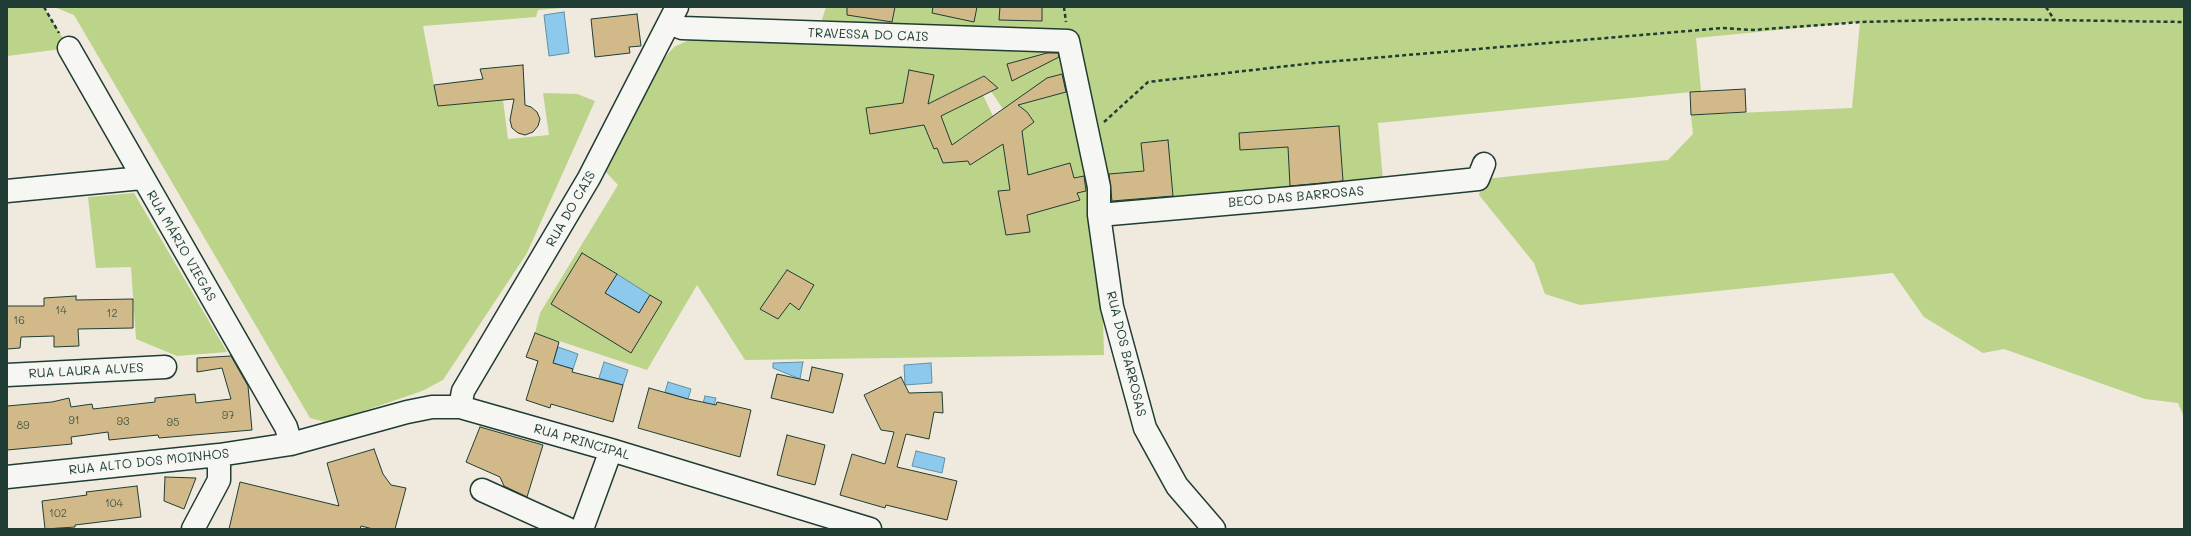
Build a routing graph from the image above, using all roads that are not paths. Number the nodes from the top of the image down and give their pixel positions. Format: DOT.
graph roads {
  1 [pos="673,15"];
  2 [pos="1068,41"];
  3 [pos="69,48"];
  4 [pos="1484,164"];
  5 [pos="142,178"];
  6 [pos="7,191"];
  7 [pos="1099,215"];
  8 [pos="165,367"];
  9 [pos="7,375"];
  10 [pos="460,407"];
  11 [pos="291,444"];
  12 [pos="611,450"];
  13 [pos="219,455"];
  14 [pos="7,477"];
  15 [pos="482,490"];
  16 [pos="193,529"];
  17 [pos="568,529"];
  18 [pos="582,529"];
  19 [pos="870,529"];
  20 [pos="1214,529"];
  1 -- 2 [label="street, TRAVESSA DO CAIS"];
  1 -- 10 [label="street, RUA DO CAIS"];
  2 -- 7 [label="street, RUA DOS BARROSAS"];
  3 -- 5 [label="street, RUA MÁRIO VIEGAS"];
  4 -- 7 [label="street, BECO DAS BARROSAS"];
  5 -- 6 [label="street"];
  5 -- 11 [label="street, RUA MÁRIO VIEGAS"];
  7 -- 20 [label="street, RUA DOS BARROSAS"];
  8 -- 9 [label="street, RUA LAURA ALVES"];
  10 -- 11 [label="street, RUA PRINCIPAL"];
  10 -- 12 [label="street, RUA PRINCIPAL"];
  11 -- 13 [label="street, RUA ALTO DOS MOINHOS"];
  12 -- 18 [label="street"];
  12 -- 19 [label="street, RUA PRINCIPAL"];
  13 -- 14 [label="street, RUA ALTO DOS MOINHOS"];
  13 -- 16 [label="street"];
  15 -- 17 [label="street"];
}
